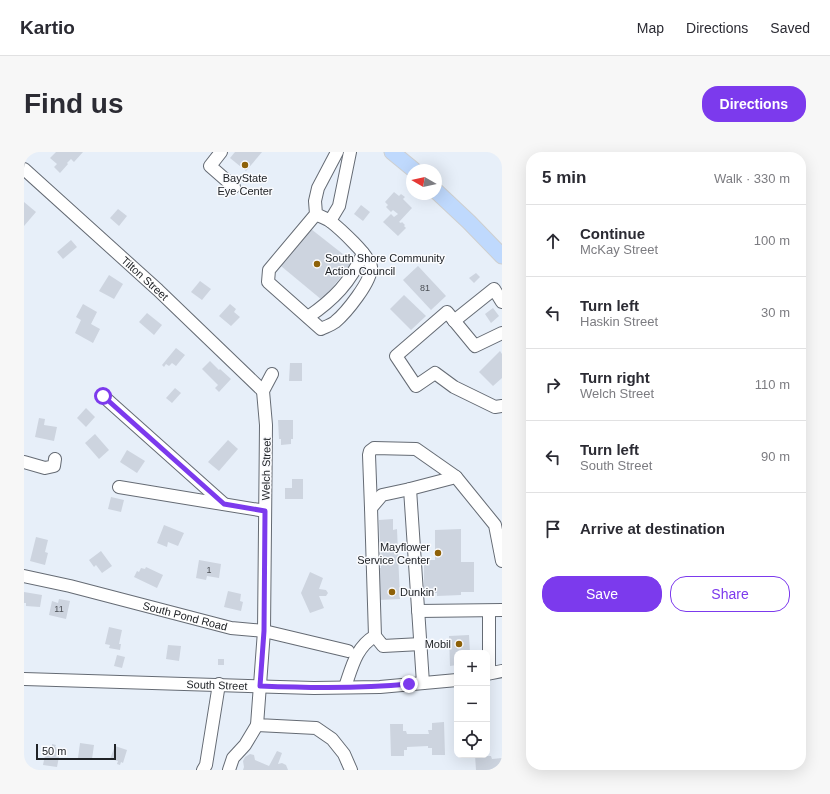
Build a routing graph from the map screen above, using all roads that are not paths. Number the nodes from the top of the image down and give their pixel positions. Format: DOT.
graph roads {
  1 [pos="221,152"];
  2 [pos="338,152"];
  3 [pos="350,152"];
  4 [pos="397,154"];
  5 [pos="408,164"];
  6 [pos="24,169"];
  7 [pos="234,187"];
  8 [pos="442,197"];
  9 [pos="316,214"];
  10 [pos="330,221"];
  11 [pos="363,253"];
  12 [pos="502,256"];
  13 [pos="502,302"];
  14 [pos="308,317"];
  15 [pos="454,320"];
  16 [pos="502,334"];
  17 [pos="272,374"];
  18 [pos="263,391"];
  19 [pos="103,396"];
  20 [pos="502,406"];
  21 [pos="55,458"];
  22 [pos="24,462"];
  23 [pos="456,477"];
  24 [pos="119,486"];
  25 [pos="410,489"];
  26 [pos="224,504"];
  27 [pos="371,508"];
  28 [pos="265,511"];
  29 [pos="502,561"];
  30 [pos="24,576"];
  31 [pos="495,611"];
  32 [pos="418,612"];
  33 [pos="264,631"];
  34 [pos="375,636"];
  35 [pos="421,644"];
  36 [pos="348,651"];
  37 [pos="490,656"];
  38 [pos="502,671"];
  39 [pos="490,674"];
  40 [pos="24,679"];
  41 [pos="454,680"];
  42 [pos="423,683"];
  43 [pos="219,684"];
  44 [pos="260,686"];
  45 [pos="345,687"];
  46 [pos="257,725"];
  47 [pos="204,770"];
  48 [pos="229,770"];
  49 [pos="351,770"];
  1 -- 7 [label="street"];
  2 -- 9 [label="street"];
  3 -- 10 [label="street"];
  4 -- 5 [label="main road"];
  6 -- 18 [label="street, Tilton Street"];
  8 -- 12 [label="main road"];
  9 -- 10 [label="street"];
  9 -- 14 [label="street"];
  10 -- 11 [label="street"];
  11 -- 14 [label="street"];
  11 -- 14 [label="street"];
  13 -- 15 [label="street"];
  15 -- 16 [label="street"];
  15 -- 20 [label="street"];
  17 -- 18 [label="street"];
  18 -- 28 [label="street, Welch Street"];
  19 -- 26 [label="street"];
  21 -- 22 [label="street"];
  23 -- 25 [label="street"];
  23 -- 27 [label="street"];
  23 -- 29 [label="street"];
  24 -- 26 [label="street"];
  25 -- 27 [label="street"];
  25 -- 32 [label="street"];
  26 -- 28 [label="street"];
  27 -- 34 [label="street"];
  28 -- 33 [label="street, Welch Street"];
  30 -- 33 [label="street, South Pond Road"];
  31 -- 32 [label="street"];
  31 -- 37 [label="street"];
  32 -- 35 [label="street"];
  33 -- 36 [label="street, South Pond Road"];
  33 -- 44 [label="street, Welch Street"];
  34 -- 35 [label="street"];
  34 -- 45 [label="street"];
  35 -- 42 [label="street"];
  38 -- 39 [label="street"];
  40 -- 43 [label="street, South Street"];
  41 -- 42 [label="street, South Street"];
  42 -- 45 [label="street, South Street"];
  43 -- 44 [label="street, South Street"];
  43 -- 47 [label="street"];
  44 -- 45 [label="street, South Street"];
  44 -- 46 [label="street, Welch Street"];
  46 -- 48 [label="street"];
  46 -- 49 [label="street"];
}
